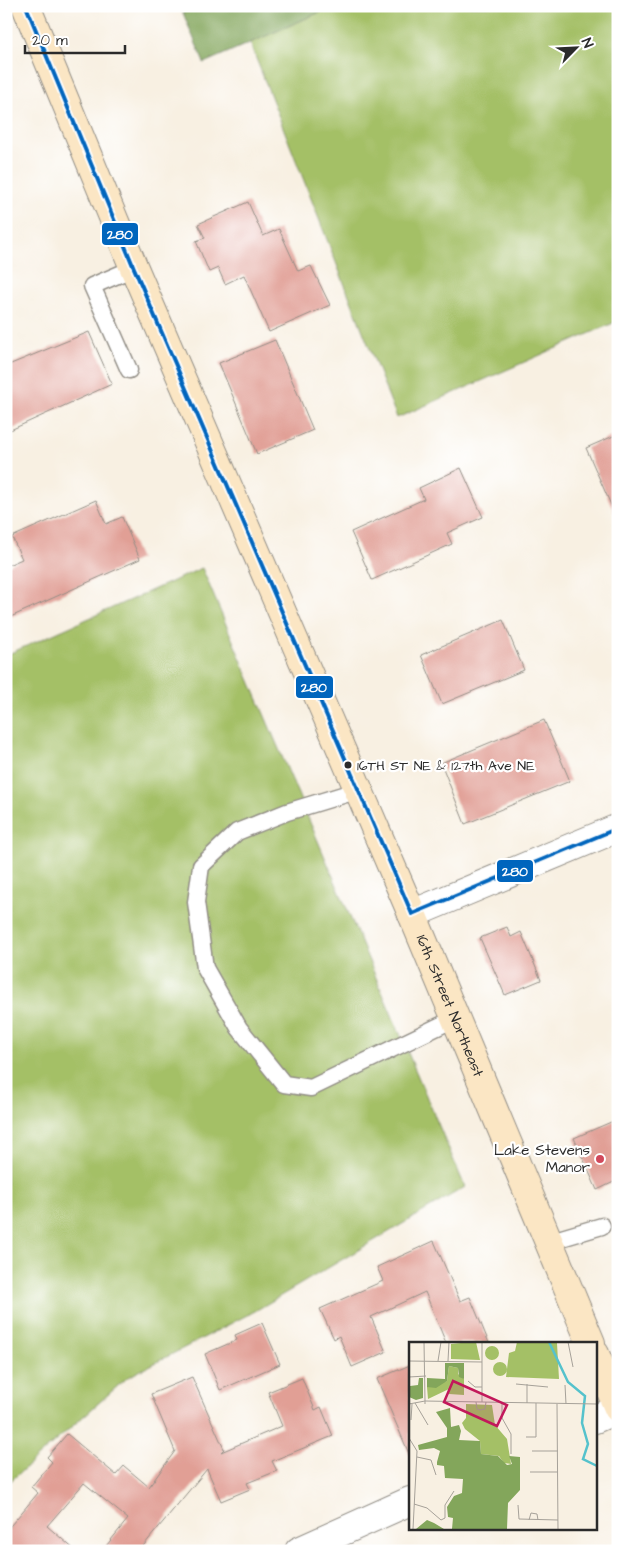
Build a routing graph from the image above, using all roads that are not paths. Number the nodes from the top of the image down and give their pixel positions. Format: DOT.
graph roads {
  1 [pos="26,6"];
  2 [pos="134,268"];
  3 [pos="129,370"];
  4 [pos="359,790"];
  5 [pos="618,828"];
  6 [pos="412,914"];
  7 [pos="456,1018"];
  8 [pos="602,1226"];
  9 [pos="548,1242"];
  10 [pos="591,1342"];
  11 [pos="596,1356"];
  12 [pos="618,1409"];
  13 [pos="596,1420"];
  14 [pos="409,1502"];
  15 [pos="299,1551"];
  1 -- 2 [label="street, 16th Street Northeast"];
  2 -- 3 [label="lane"];
  2 -- 4 [label="street, 16th Street Northeast"];
  4 -- 6 [label="street, 16th Street Northeast"];
  4 -- 7 [label="lane"];
  5 -- 6 [label="street"];
  6 -- 7 [label="street, 16th Street Northeast"];
  7 -- 9 [label="street, 16th Street Northeast"];
  8 -- 9 [label="lane"];
  9 -- 10 [label="street, 16th Street Northeast"];
  11 -- 12 [label="street"];
  12 -- 13 [label="street"];
  14 -- 15 [label="street"];
}
